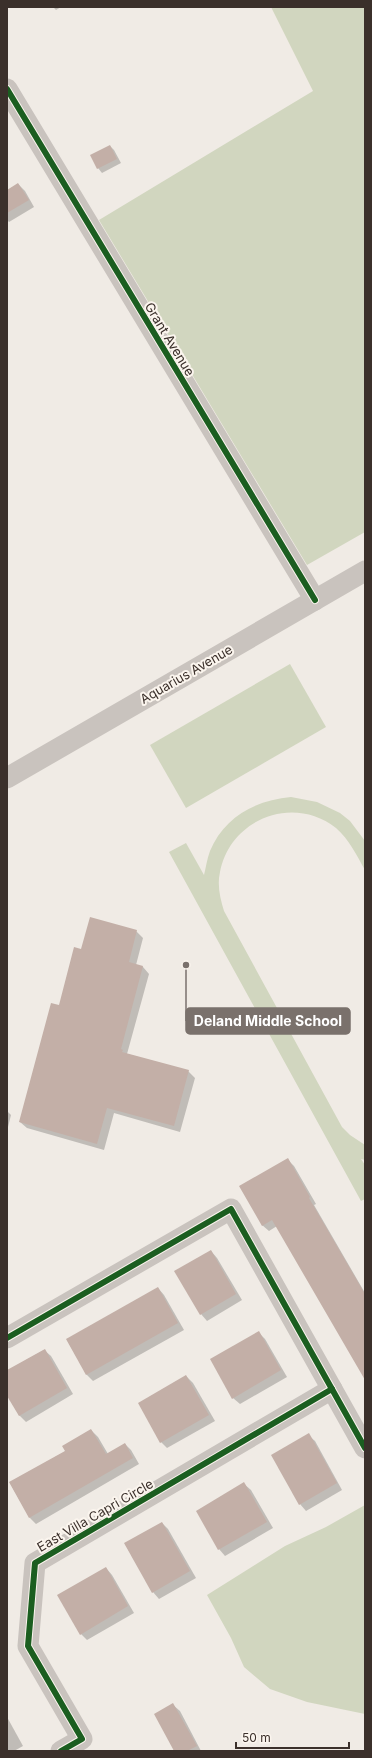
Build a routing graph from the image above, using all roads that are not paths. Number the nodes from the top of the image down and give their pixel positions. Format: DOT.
graph roads {
  1 [pos="7,88"];
  2 [pos="365,571"];
  3 [pos="315,600"];
  4 [pos="7,778"];
  5 [pos="7,1338"];
  6 [pos="332,1389"];
  7 [pos="365,1448"];
  8 [pos="62,1751"];
  1 -- 3 [label="street, Grant Avenue"];
  2 -- 3 [label="street, Aquarius Avenue"];
  3 -- 4 [label="street, Aquarius Avenue"];
  5 -- 6 [label="street"];
  6 -- 7 [label="street"];
  6 -- 8 [label="street, East Villa Capri Circle"];
}
